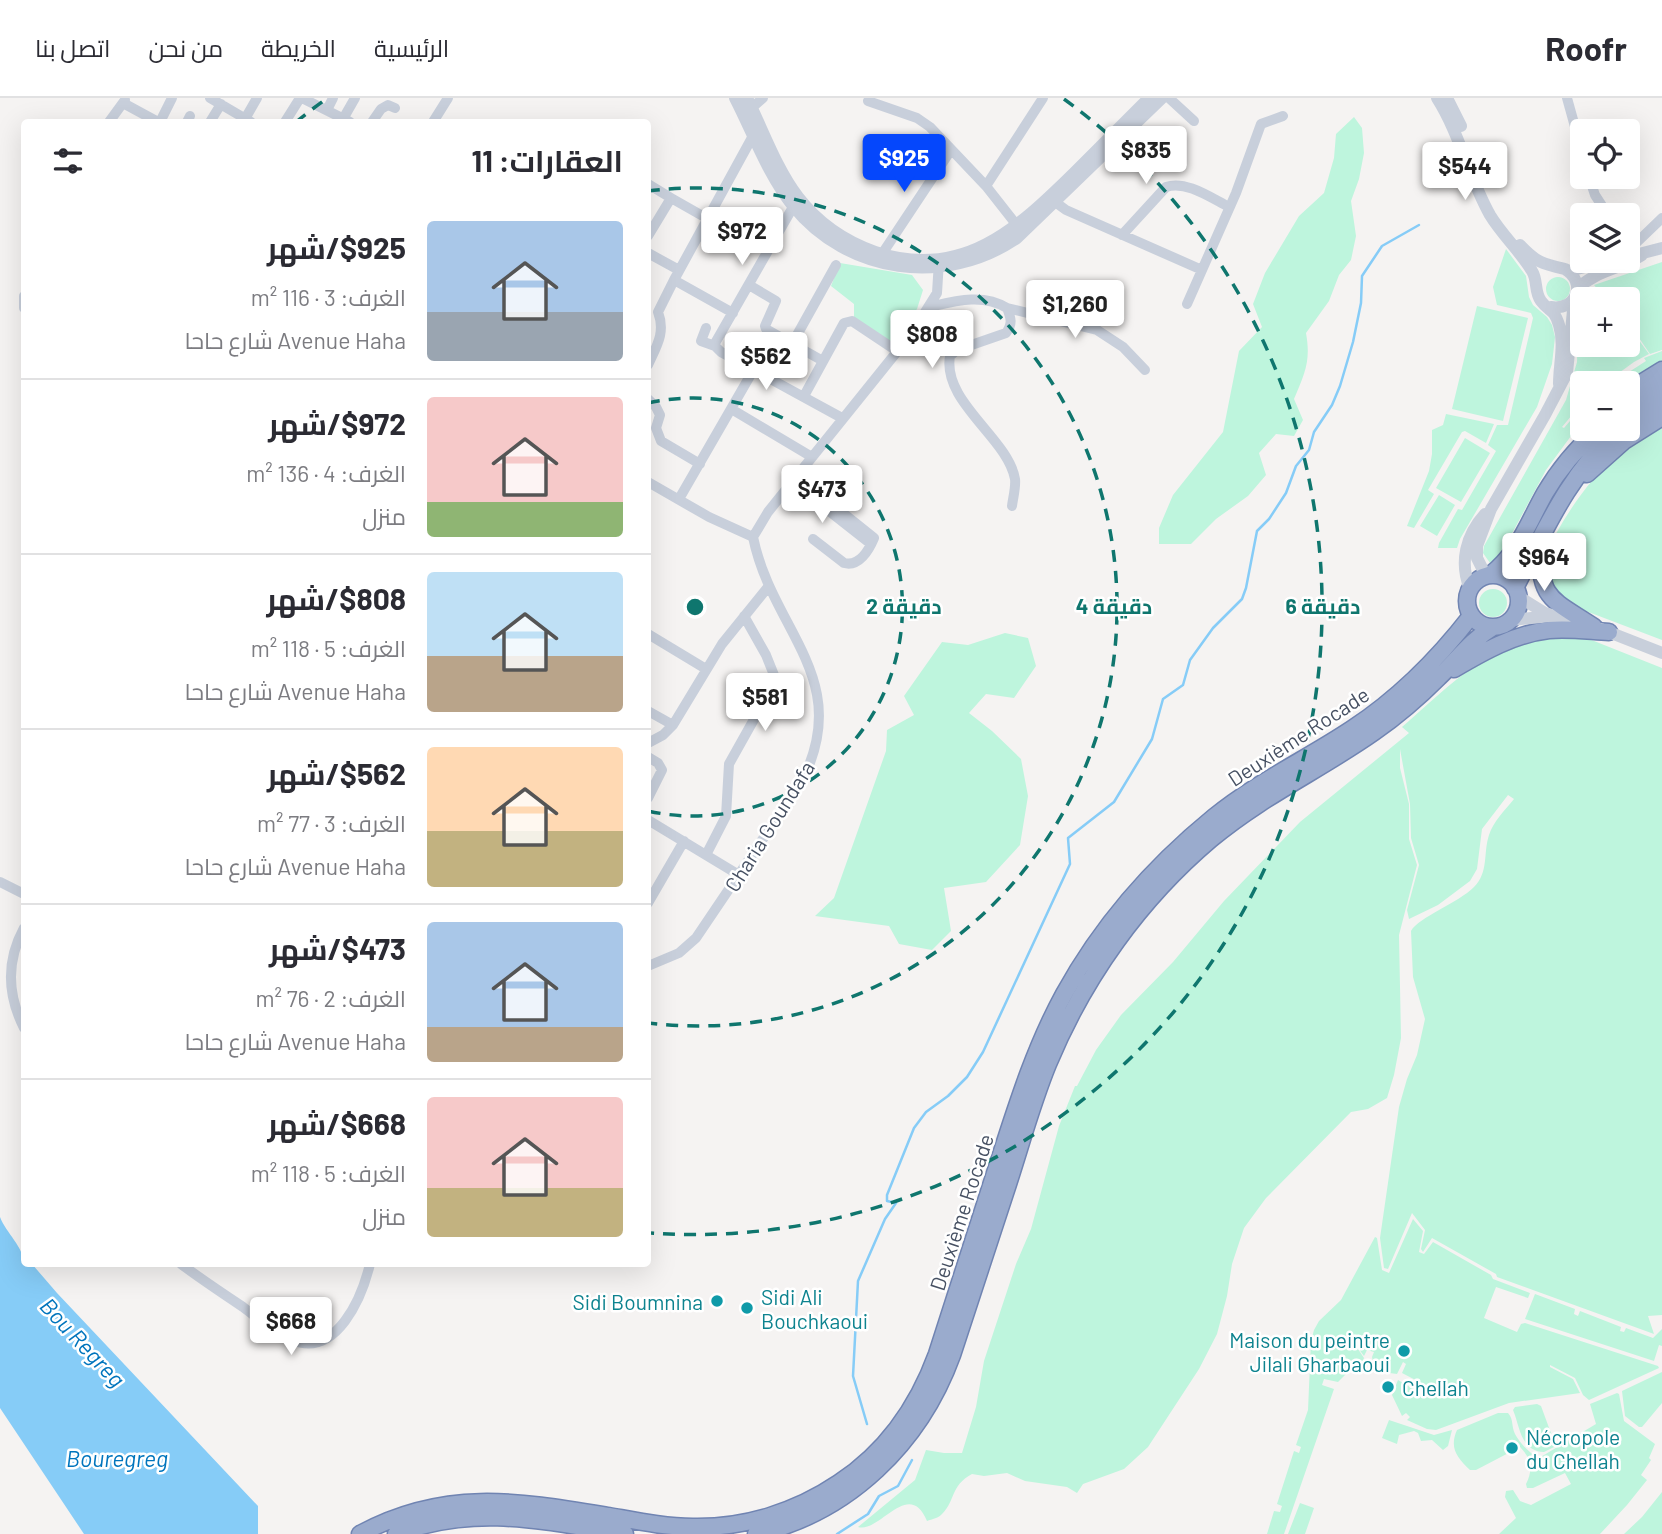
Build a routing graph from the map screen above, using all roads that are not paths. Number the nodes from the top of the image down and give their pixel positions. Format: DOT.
graph roads {
  1 [pos="172,98"];
  2 [pos="210,98"];
  3 [pos="257,98"];
  4 [pos="301,98"];
  5 [pos="333,98"];
  6 [pos="355,98"];
  7 [pos="434,98"];
  8 [pos="736,98"];
  9 [pos="763,98"];
  10 [pos="1043,98"];
  11 [pos="1149,98"];
  12 [pos="1162,98"];
  13 [pos="1169,98"];
  14 [pos="1437,98"];
  15 [pos="1447,98"];
  16 [pos="1567,98"];
  17 [pos="125,101"];
  18 [pos="446,101"];
  19 [pos="868,101"];
  20 [pos="221,104"];
  21 [pos="747,107"];
  22 [pos="395,108"];
  23 [pos="327,110"];
  24 [pos="1283,116"];
  25 [pos="111,119"];
  26 [pos="154,119"];
  27 [pos="161,119"];
  28 [pos="212,119"];
  29 [pos="245,119"];
  30 [pos="249,119"];
  31 [pos="287,119"];
  32 [pos="343,119"];
  33 [pos="347,119"];
  34 [pos="374,119"];
  35 [pos="435,119"];
  36 [pos="1573,119"];
  37 [pos="1194,121"];
  38 [pos="754,134"];
  39 [pos="1113,140"];
  40 [pos="951,149"];
  41 [pos="651,186"];
  42 [pos="986,186"];
  43 [pos="671,198"];
  44 [pos="1053,200"];
  45 [pos="796,202"];
  46 [pos="1229,207"];
  47 [pos="1662,218"];
  48 [pos="708,219"];
  49 [pos="1021,229"];
  50 [pos="651,231"];
  51 [pos="1122,235"];
  52 [pos="1640,242"];
  53 [pos="1662,248"];
  54 [pos="1640,249"];
  55 [pos="882,254"];
  56 [pos="651,255"];
  57 [pos="939,263"];
  58 [pos="836,265"];
  59 [pos="1552,268"];
  60 [pos="1202,270"];
  61 [pos="1569,271"];
  62 [pos="1600,273"];
  63 [pos="676,275"];
  64 [pos="1537,282"];
  65 [pos="749,285"];
  66 [pos="1576,287"];
  67 [pos="1583,287"];
  68 [pos="1570,300"];
  69 [pos="1187,304"];
  70 [pos="929,307"];
  71 [pos="1551,307"];
  72 [pos="651,308"];
  73 [pos="1007,308"];
  74 [pos="658,312"];
  75 [pos="733,313"];
  76 [pos="706,328"];
  77 [pos="1570,340"];
  78 [pos="792,344"];
  79 [pos="715,346"];
  80 [pos="897,351"];
  81 [pos="651,359"];
  82 [pos="823,362"];
  83 [pos="754,369"];
  84 [pos="1145,370"];
  85 [pos="1662,370"];
  86 [pos="1559,384"];
  87 [pos="1640,384"];
  88 [pos="1662,385"];
  89 [pos="804,396"];
  90 [pos="1640,398"];
  91 [pos="1662,401"];
  92 [pos="651,402"];
  93 [pos="733,410"];
  94 [pos="1640,415"];
  95 [pos="1662,417"];
  96 [pos="842,418"];
  97 [pos="1581,441"];
  98 [pos="1585,441"];
  99 [pos="1607,441"];
  100 [pos="1578,448"];
  101 [pos="812,457"];
  102 [pos="700,464"];
  103 [pos="795,479"];
  104 [pos="651,484"];
  105 [pos="1568,487"];
  106 [pos="679,499"];
  107 [pos="1012,506"];
  108 [pos="1491,509"];
  109 [pos="753,537"];
  110 [pos="813,539"];
  111 [pos="1540,539"];
  112 [pos="1488,576"];
  113 [pos="768,587"];
  114 [pos="1470,589"];
  115 [pos="1517,592"];
  116 [pos="744,616"];
  117 [pos="1471,616"];
  118 [pos="1555,617"];
  119 [pos="1511,620"];
  120 [pos="1493,627"];
  121 [pos="1602,629"];
  122 [pos="651,636"];
  123 [pos="1662,653"];
  124 [pos="706,669"];
  125 [pos="1437,680"];
  126 [pos="651,713"];
  127 [pos="673,725"];
  128 [pos="651,741"];
  129 [pos="651,759"];
  130 [pos="651,792"];
  131 [pos="651,822"];
  132 [pos="684,841"];
  133 [pos="707,853"];
  134 [pos="739,874"];
  135 [pos="0,882"];
  136 [pos="21,892"];
  137 [pos="651,898"];
  138 [pos="21,934"];
  139 [pos="651,965"];
  140 [pos="21,1021"];
  141 [pos="185,1267"];
  142 [pos="369,1267"];
  143 [pos="366,1531"];
  144 [pos="396,1534"];
  145 [pos="625,1534"];
  146 [pos="756,1534"];
  1 -- 27 [label="street"];
  2 -- 20 [label="street"];
  3 -- 30 [label="street"];
  4 -- 23 [label="street"];
  4 -- 31 [label="street"];
  5 -- 23 [label="street"];
  6 -- 33 [label="street"];
  7 -- 18 [label="street"];
  8 -- 21 [label="street"];
  9 -- 21 [label="street"];
  10 -- 42 [label="street"];
  11 -- 39 [label="street"];
  12 -- 39 [label="street"];
  13 -- 37 [label="street"];
  14 -- 64 [label="street"];
  15 -- 59 [label="street"];
  16 -- 36 [label="street"];
  17 -- 25 [label="street"];
  17 -- 26 [label="street"];
  18 -- 35 [label="street"];
  19 -- 40 [label="street"];
  20 -- 28 [label="street"];
  20 -- 29 [label="street"];
  21 -- 38 [label="street"];
  21 -- 45 [label="street"];
  22 -- 34 [label="street"];
  23 -- 32 [label="street"];
  24 -- 46 [label="street"];
  38 -- 45 [label="street"];
  38 -- 48 [label="street"];
  39 -- 44 [label="street"];
  40 -- 42 [label="street"];
  40 -- 55 [label="street"];
  41 -- 43 [label="street"];
  42 -- 49 [label="street"];
  43 -- 48 [label="street"];
  43 -- 50 [label="street"];
  44 -- 49 [label="street"];
  44 -- 51 [label="street"];
  45 -- 55 [label="street"];
  45 -- 57 [label="street"];
  45 -- 65 [label="street"];
  46 -- 51 [label="street"];
  46 -- 60 [label="street"];
  47 -- 52 [label="street"];
  48 -- 63 [label="street"];
  49 -- 57 [label="street"];
  51 -- 60 [label="street"];
  53 -- 54 [label="street"];
  55 -- 57 [label="street"];
  56 -- 63 [label="street"];
  57 -- 70 [label="street"];
  58 -- 78 [label="street"];
  59 -- 61 [label="street"];
  59 -- 64 [label="street"];
  60 -- 69 [label="street"];
  61 -- 66 [label="street"];
  62 -- 67 [label="street"];
  63 -- 74 [label="street"];
  63 -- 75 [label="street"];
  64 -- 71 [label="street"];
  65 -- 75 [label="street"];
  65 -- 78 [label="street"];
  68 -- 71 [label="street"];
  70 -- 73 [label="street"];
  70 -- 80 [label="street"];
  71 -- 86 [label="street"];
  72 -- 74 [label="street"];
  73 -- 84 [label="street"];
  73 -- 107 [label="street"];
  74 -- 81 [label="street"];
  75 -- 79 [label="street"];
  76 -- 79 [label="street"];
  77 -- 86 [label="street"];
  78 -- 82 [label="street"];
  79 -- 83 [label="street"];
  80 -- 82 [label="street"];
  80 -- 96 [label="street"];
  82 -- 89 [label="street"];
  83 -- 89 [label="street"];
  83 -- 93 [label="street"];
  85 -- 87 [label="highway"];
  86 -- 108 [label="street"];
  88 -- 90 [label="highway"];
  89 -- 96 [label="street"];
  91 -- 94 [label="highway"];
  92 -- 102 [label="street"];
  93 -- 101 [label="street"];
  93 -- 102 [label="street"];
  95 -- 105 [label="highway"];
  96 -- 101 [label="street"];
  97 -- 100 [label="highway"];
  98 -- 100 [label="highway"];
  99 -- 105 [label="highway"];
  100 -- 112 [label="highway"];
  101 -- 103 [label="street"];
  102 -- 106 [label="street"];
  103 -- 109 [label="street"];
  103 -- 110 [label="street"];
  104 -- 106 [label="street"];
  105 -- 111 [label="highway"];
  106 -- 109 [label="street"];
  108 -- 112 [label="street"];
  108 -- 114 [label="street"];
  109 -- 113 [label="street, Charia Goundafa"];
  111 -- 115 [label="highway"];
  111 -- 121 [label="highway"];
  112 -- 114 [label="highway"];
  112 -- 115 [label="highway"];
  113 -- 116 [label="street"];
  113 -- 134 [label="street, Charia Goundafa"];
  114 -- 117 [label="highway"];
  115 -- 118 [label="street"];
  115 -- 119 [label="highway"];
  116 -- 124 [label="street"];
  116 -- 133 [label="street"];
  117 -- 120 [label="highway"];
  117 -- 143 [label="highway, Deuxième Rocade"];
  118 -- 119 [label="street"];
  118 -- 121 [label="street"];
  119 -- 120 [label="highway"];
  120 -- 125 [label="highway, Deuxième Rocade"];
  121 -- 123 [label="street"];
  121 -- 125 [label="highway"];
  122 -- 124 [label="street"];
  124 -- 127 [label="street"];
  125 -- 146 [label="highway, Deuxième Rocade"];
  126 -- 127 [label="street"];
  127 -- 128 [label="street"];
  129 -- 130 [label="street"];
  131 -- 132 [label="street"];
  132 -- 133 [label="street"];
  132 -- 137 [label="street"];
  133 -- 134 [label="street"];
  134 -- 139 [label="street, Charia Goundafa"];
  135 -- 136 [label="street"];
  138 -- 140 [label="street"];
  141 -- 142 [label="street"];
  144 -- 145 [label="highway"];
}
